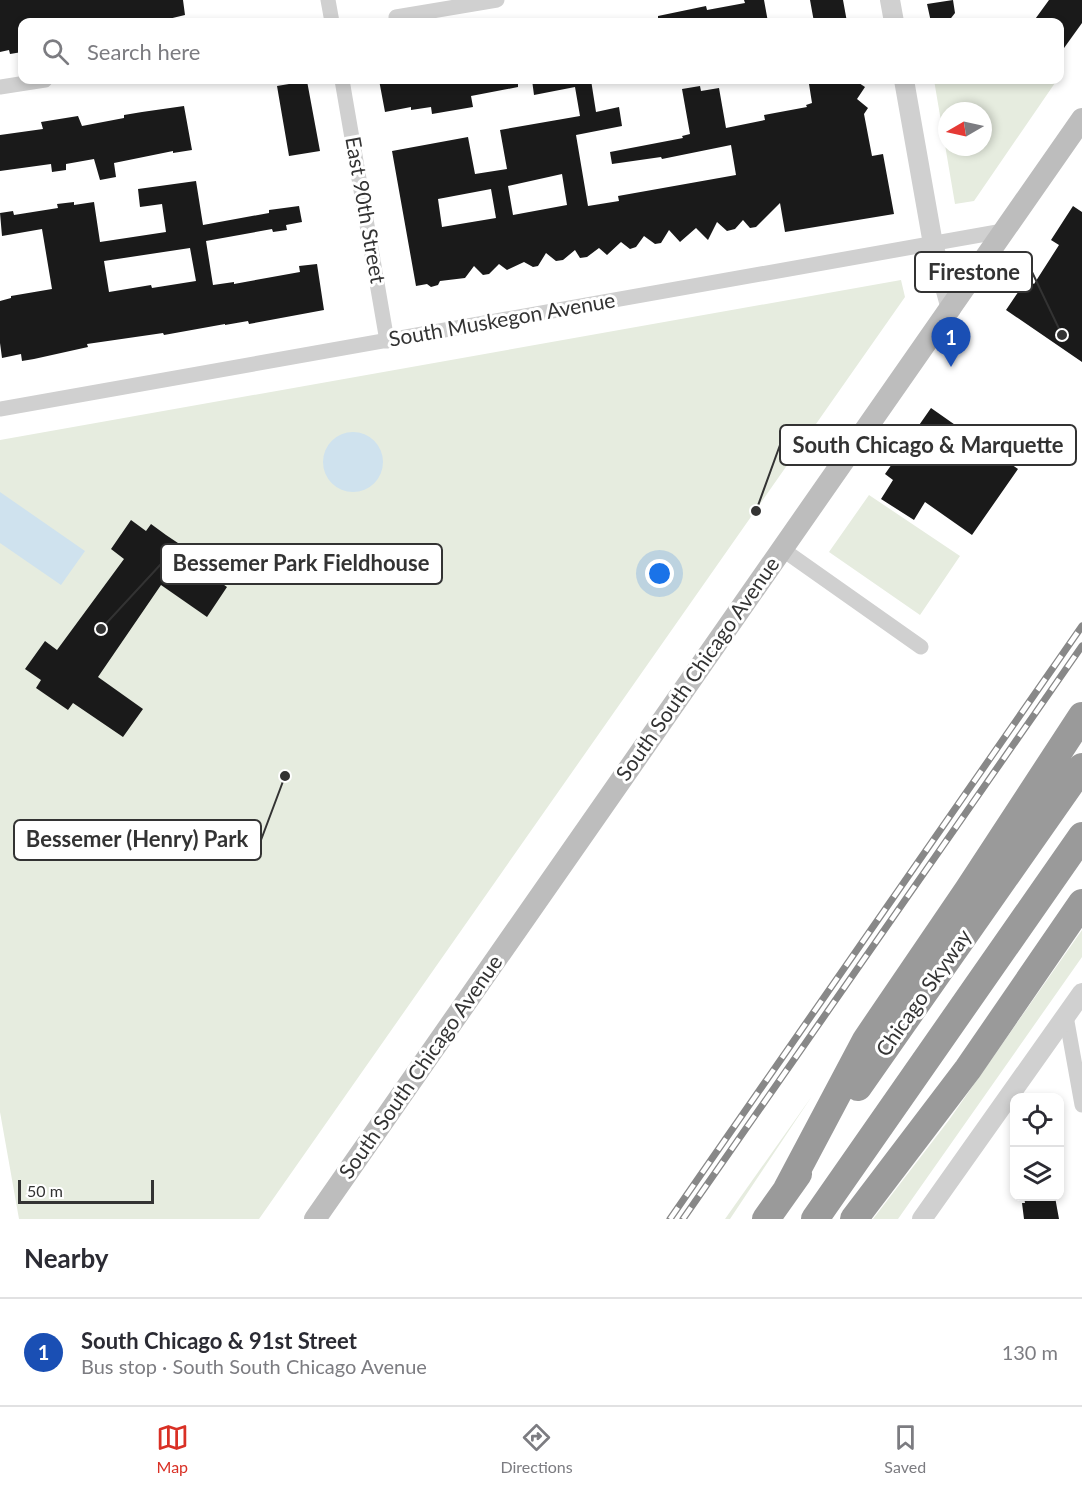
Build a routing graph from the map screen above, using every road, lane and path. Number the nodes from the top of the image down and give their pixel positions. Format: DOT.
graph roads {
  1 [pos="328,0"];
  2 [pos="497,0"];
  3 [pos="890,0"];
  4 [pos="396,17"];
  5 [pos="331,18"];
  6 [pos="893,18"];
  7 [pos="19,84"];
  8 [pos="343,84"];
  9 [pos="905,84"];
  10 [pos="0,87"];
  11 [pos="1082,118"];
  12 [pos="1003,231"];
  13 [pos="933,244"];
  14 [pos="951,309"];
  15 [pos="387,341"];
  16 [pos="0,410"];
  17 [pos="782,549"];
  18 [pos="921,647"];
  19 [pos="1082,716"];
  20 [pos="1082,767"];
  21 [pos="1082,836"];
  22 [pos="1082,903"];
  23 [pos="1082,993"];
  24 [pos="1066,1016"];
  25 [pos="1082,1105"];
  26 [pos="787,1190"];
  27 [pos="315,1219"];
  28 [pos="766,1219"];
  29 [pos="815,1219"];
  30 [pos="854,1219"];
  31 [pos="922,1219"];
  1 -- 5 [label="street"];
  2 -- 4 [label="street"];
  3 -- 6 [label="street"];
  7 -- 10 [label="street"];
  8 -- 15 [label="street, East 90th Street"];
  9 -- 13 [label="street"];
  11 -- 12 [label="main road, South South Chicago Avenue"];
  12 -- 13 [label="street, South Muskegon Avenue"];
  12 -- 14 [label="main road, South South Chicago Avenue"];
  13 -- 14 [label="street"];
  13 -- 15 [label="street, South Muskegon Avenue"];
  14 -- 17 [label="main road, South South Chicago Avenue"];
  15 -- 16 [label="street, South Muskegon Avenue"];
  17 -- 18 [label="street"];
  17 -- 27 [label="main road, South South Chicago Avenue"];
  19 -- 26 [label="highway"];
  20 -- 26 [label="highway, Chicago Skyway"];
  21 -- 29 [label="highway, Chicago Skyway"];
  22 -- 30 [label="highway"];
  23 -- 24 [label="street"];
  24 -- 25 [label="street"];
  24 -- 31 [label="street"];
  26 -- 28 [label="highway, Chicago Skyway"];
}
